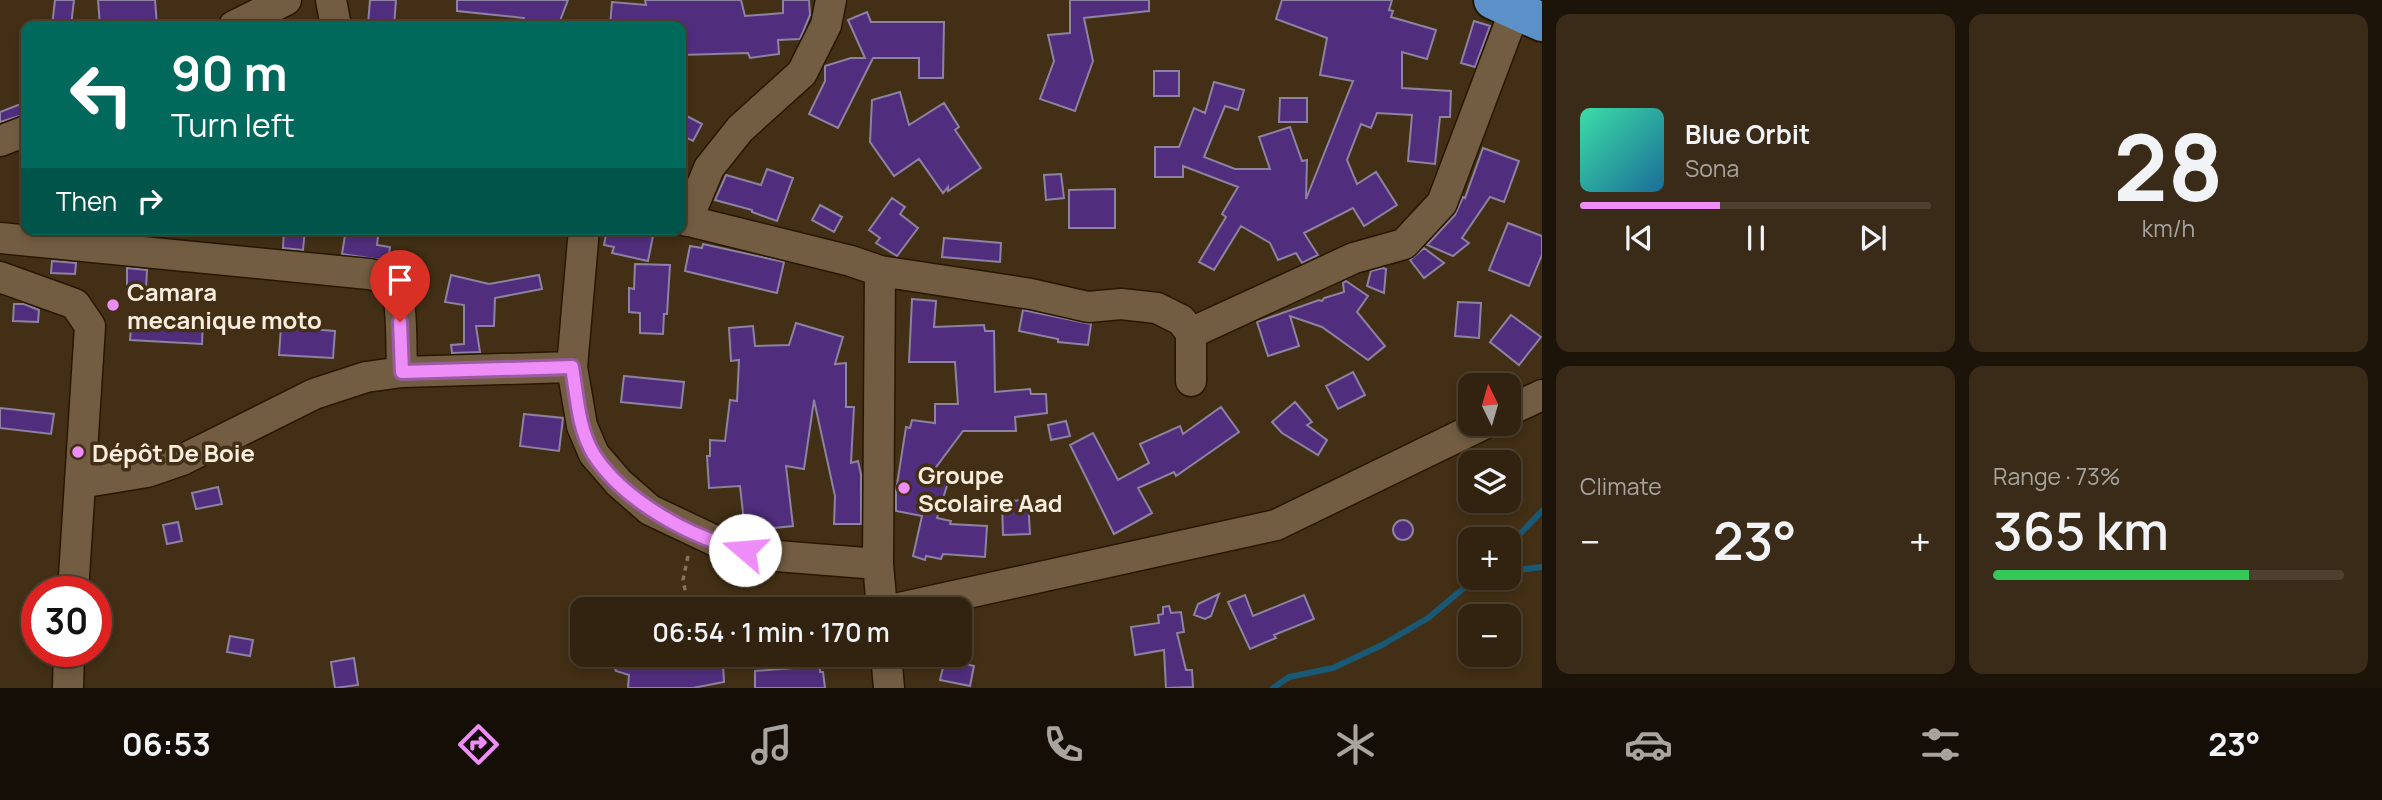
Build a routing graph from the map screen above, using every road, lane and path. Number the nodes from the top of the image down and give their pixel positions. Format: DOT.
graph roads {
  1 [pos="286,0"];
  2 [pos="331,0"];
  3 [pos="831,0"];
  4 [pos="1516,11"];
  5 [pos="244,21"];
  6 [pos="335,21"];
  7 [pos="21,133"];
  8 [pos="0,141"];
  9 [pos="686,216"];
  10 [pos="686,220"];
  11 [pos="583,235"];
  12 [pos="0,238"];
  13 [pos="880,271"];
  14 [pos="0,277"];
  15 [pos="1191,333"];
  16 [pos="572,367"];
  17 [pos="402,372"];
  18 [pos="1191,382"];
  19 [pos="1542,395"];
  20 [pos="1521,405"];
  21 [pos="1459,436"];
  22 [pos="80,483"];
  23 [pos="692,531"];
  24 [pos="878,564"];
  25 [pos="74,576"];
  26 [pos="687,597"];
  27 [pos="881,597"];
  28 [pos="949,597"];
  29 [pos="69,667"];
  30 [pos="887,667"];
  31 [pos="68,688"];
  32 [pos="889,688"];
  1 -- 5 [label="street"];
  2 -- 6 [label="street"];
  3 -- 9 [label="street"];
  4 -- 15 [label="street"];
  7 -- 8 [label="street"];
  10 -- 13 [label="street"];
  11 -- 16 [label="street"];
  12 -- 17 [label="street"];
  13 -- 15 [label="street"];
  13 -- 24 [label="street"];
  14 -- 22 [label="street"];
  15 -- 18 [label="street"];
  16 -- 17 [label="street"];
  16 -- 23 [label="street"];
  17 -- 22 [label="street"];
  19 -- 20 [label="street"];
  21 -- 28 [label="street"];
  22 -- 25 [label="street"];
  23 -- 24 [label="street"];
  23 -- 26 [label="path"];
  24 -- 27 [label="street"];
  29 -- 31 [label="street"];
  30 -- 32 [label="street"];
}
